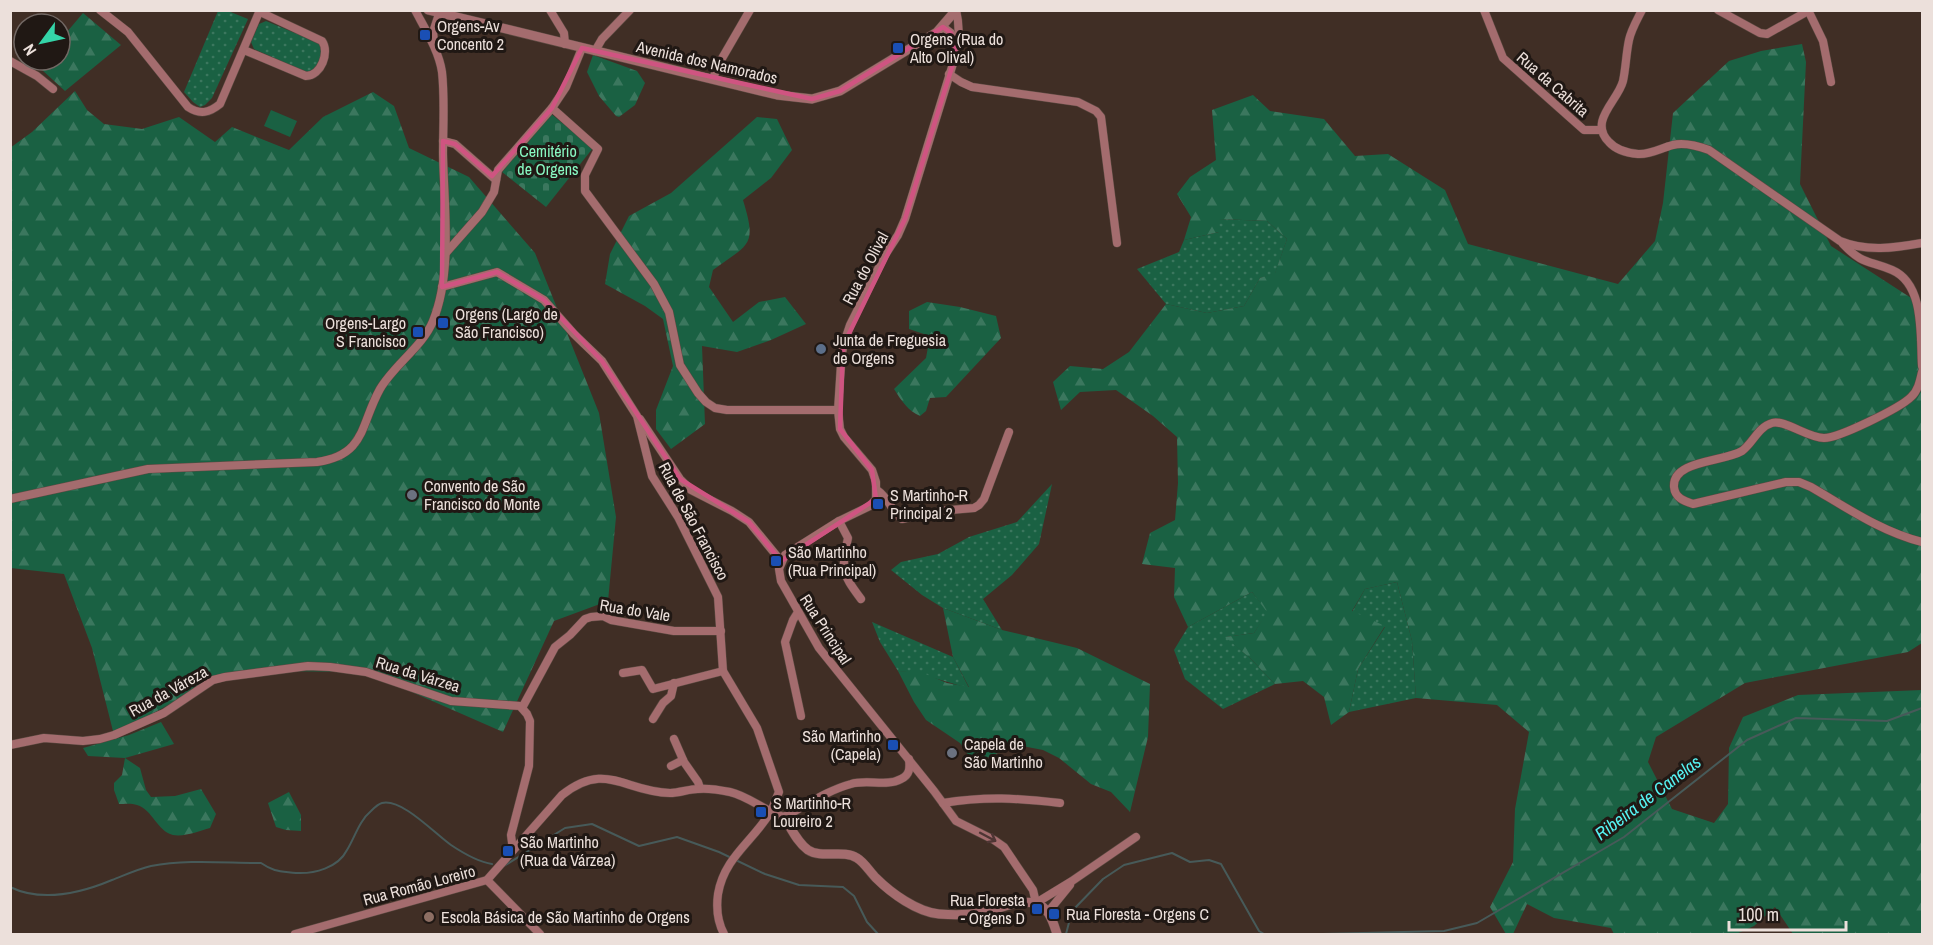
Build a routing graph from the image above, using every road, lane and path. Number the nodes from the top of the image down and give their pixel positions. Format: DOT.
graph roads {
  1 [pos="100,10"];
  2 [pos="414,10"];
  3 [pos="428,10"];
  4 [pos="550,10"];
  5 [pos="630,10"];
  6 [pos="750,10"];
  7 [pos="956,10"];
  8 [pos="1484,10"];
  9 [pos="1642,10"];
  10 [pos="1718,10"];
  11 [pos="260,11"];
  12 [pos="1808,11"];
  13 [pos="113,14"];
  14 [pos="439,14"];
  15 [pos="943,27"];
  16 [pos="428,33"];
  17 [pos="565,44"];
  18 [pos="582,48"];
  19 [pos="244,50"];
  20 [pos="595,51"];
  21 [pos="436,52"];
  22 [pos="956,54"];
  23 [pos="10,61"];
  24 [pos="949,74"];
  25 [pos="713,79"];
  26 [pos="1831,82"];
  27 [pos="53,89"];
  28 [pos="552,108"];
  29 [pos="1601,130"];
  30 [pos="443,141"];
  31 [pos="496,180"];
  32 [pos="1840,241"];
  33 [pos="1117,243"];
  34 [pos="1923,243"];
  35 [pos="445,254"];
  36 [pos="442,287"];
  37 [pos="1923,366"];
  38 [pos="1923,372"];
  39 [pos="838,410"];
  40 [pos="637,416"];
  41 [pos="1009,432"];
  42 [pos="877,489"];
  43 [pos="10,499"];
  44 [pos="839,521"];
  45 [pos="1923,542"];
  46 [pos="781,561"];
  47 [pos="861,598"];
  48 [pos="798,612"];
  49 [pos="721,631"];
  50 [pos="723,670"];
  51 [pos="268,671"];
  52 [pos="623,673"];
  53 [pos="674,683"];
  54 [pos="522,708"];
  55 [pos="801,716"];
  56 [pos="653,719"];
  57 [pos="674,739"];
  58 [pos="10,745"];
  59 [pos="909,759"];
  60 [pos="683,760"];
  61 [pos="670,766"];
  62 [pos="700,788"];
  63 [pos="943,803"];
  64 [pos="1060,803"];
  65 [pos="770,813"];
  66 [pos="784,817"];
  67 [pos="1136,837"];
  68 [pos="513,850"];
  69 [pos="487,880"];
  70 [pos="1072,881"];
  71 [pos="1036,903"];
  72 [pos="1048,912"];
  73 [pos="295,934"];
  74 [pos="540,934"];
  75 [pos="724,934"];
  76 [pos="1057,934"];
  1 -- 13 [label="street"];
  2 -- 16 [label="street"];
  3 -- 14 [label="street, Avenida dos Namorados"];
  3 -- 16 [label="street"];
  4 -- 17 [label="street"];
  5 -- 20 [label="street"];
  6 -- 25 [label="street"];
  7 -- 15 [label="street, Avenida dos Namorados"];
  7 -- 22 [label="street, Rua do Olival"];
  8 -- 29 [label="street, Rua da Cabrita"];
  9 -- 29 [label="street"];
  10 -- 12 [label="street"];
  11 -- 19 [label="street"];
  11 -- 19 [label="street"];
  12 -- 26 [label="street"];
  13 -- 19 [label="street"];
  14 -- 17 [label="street, Avenida dos Namorados"];
  14 -- 21 [label="street"];
  15 -- 22 [label="street"];
  15 -- 25 [label="street, Avenida dos Namorados"];
  16 -- 21 [label="street"];
  17 -- 18 [label="street, Avenida dos Namorados"];
  18 -- 20 [label="street, Avenida dos Namorados"];
  18 -- 28 [label="street"];
  20 -- 25 [label="street, Avenida dos Namorados"];
  21 -- 30 [label="street"];
  22 -- 24 [label="street, Rua do Olival"];
  23 -- 27 [label="street"];
  24 -- 33 [label="street"];
  24 -- 39 [label="street, Rua do Olival"];
  28 -- 31 [label="street"];
  28 -- 39 [label="street"];
  29 -- 32 [label="street"];
  30 -- 31 [label="street"];
  30 -- 35 [label="street"];
  31 -- 35 [label="street"];
  32 -- 34 [label="street"];
  32 -- 37 [label="street"];
  35 -- 36 [label="street"];
  36 -- 40 [label="street, Rua de São Francisco"];
  36 -- 43 [label="street"];
  38 -- 45 [label="street"];
  39 -- 42 [label="street, Rua do Olival"];
  40 -- 46 [label="street"];
  40 -- 49 [label="street, Rua de São Francisco"];
  41 -- 42 [label="street, Rua do Olival"];
  42 -- 44 [label="street"];
  44 -- 46 [label="street"];
  44 -- 47 [label="street"];
  46 -- 48 [label="street, Rua Principal"];
  48 -- 55 [label="street"];
  48 -- 59 [label="street, Rua Principal"];
  49 -- 50 [label="street, Rua de São Francisco"];
  49 -- 54 [label="street, Rua do Vale"];
  50 -- 53 [label="street"];
  50 -- 65 [label="street, Rua de São Francisco"];
  51 -- 54 [label="street, Rua da Várzea"];
  51 -- 58 [label="street, Rua da Váreza"];
  52 -- 53 [label="street"];
  53 -- 56 [label="street"];
  54 -- 68 [label="street"];
  57 -- 60 [label="street"];
  59 -- 63 [label="street, Rua Principal"];
  59 -- 66 [label="street"];
  60 -- 61 [label="street"];
  60 -- 62 [label="street"];
  62 -- 65 [label="street, Rua Romão Loreiro"];
  62 -- 68 [label="street, Rua Romão Loreiro"];
  63 -- 64 [label="street"];
  63 -- 71 [label="street, Rua Principal, one-way"];
  65 -- 66 [label="street, Rua Romão Loreiro"];
  65 -- 75 [label="street"];
  66 -- 71 [label="street"];
  67 -- 70 [label="street"];
  68 -- 69 [label="street, Rua Romão Loreiro"];
  69 -- 73 [label="street, Rua Romão Loreiro"];
  69 -- 74 [label="street"];
  70 -- 71 [label="street"];
  70 -- 72 [label="street"];
  71 -- 72 [label="street"];
  72 -- 76 [label="street"];
}
